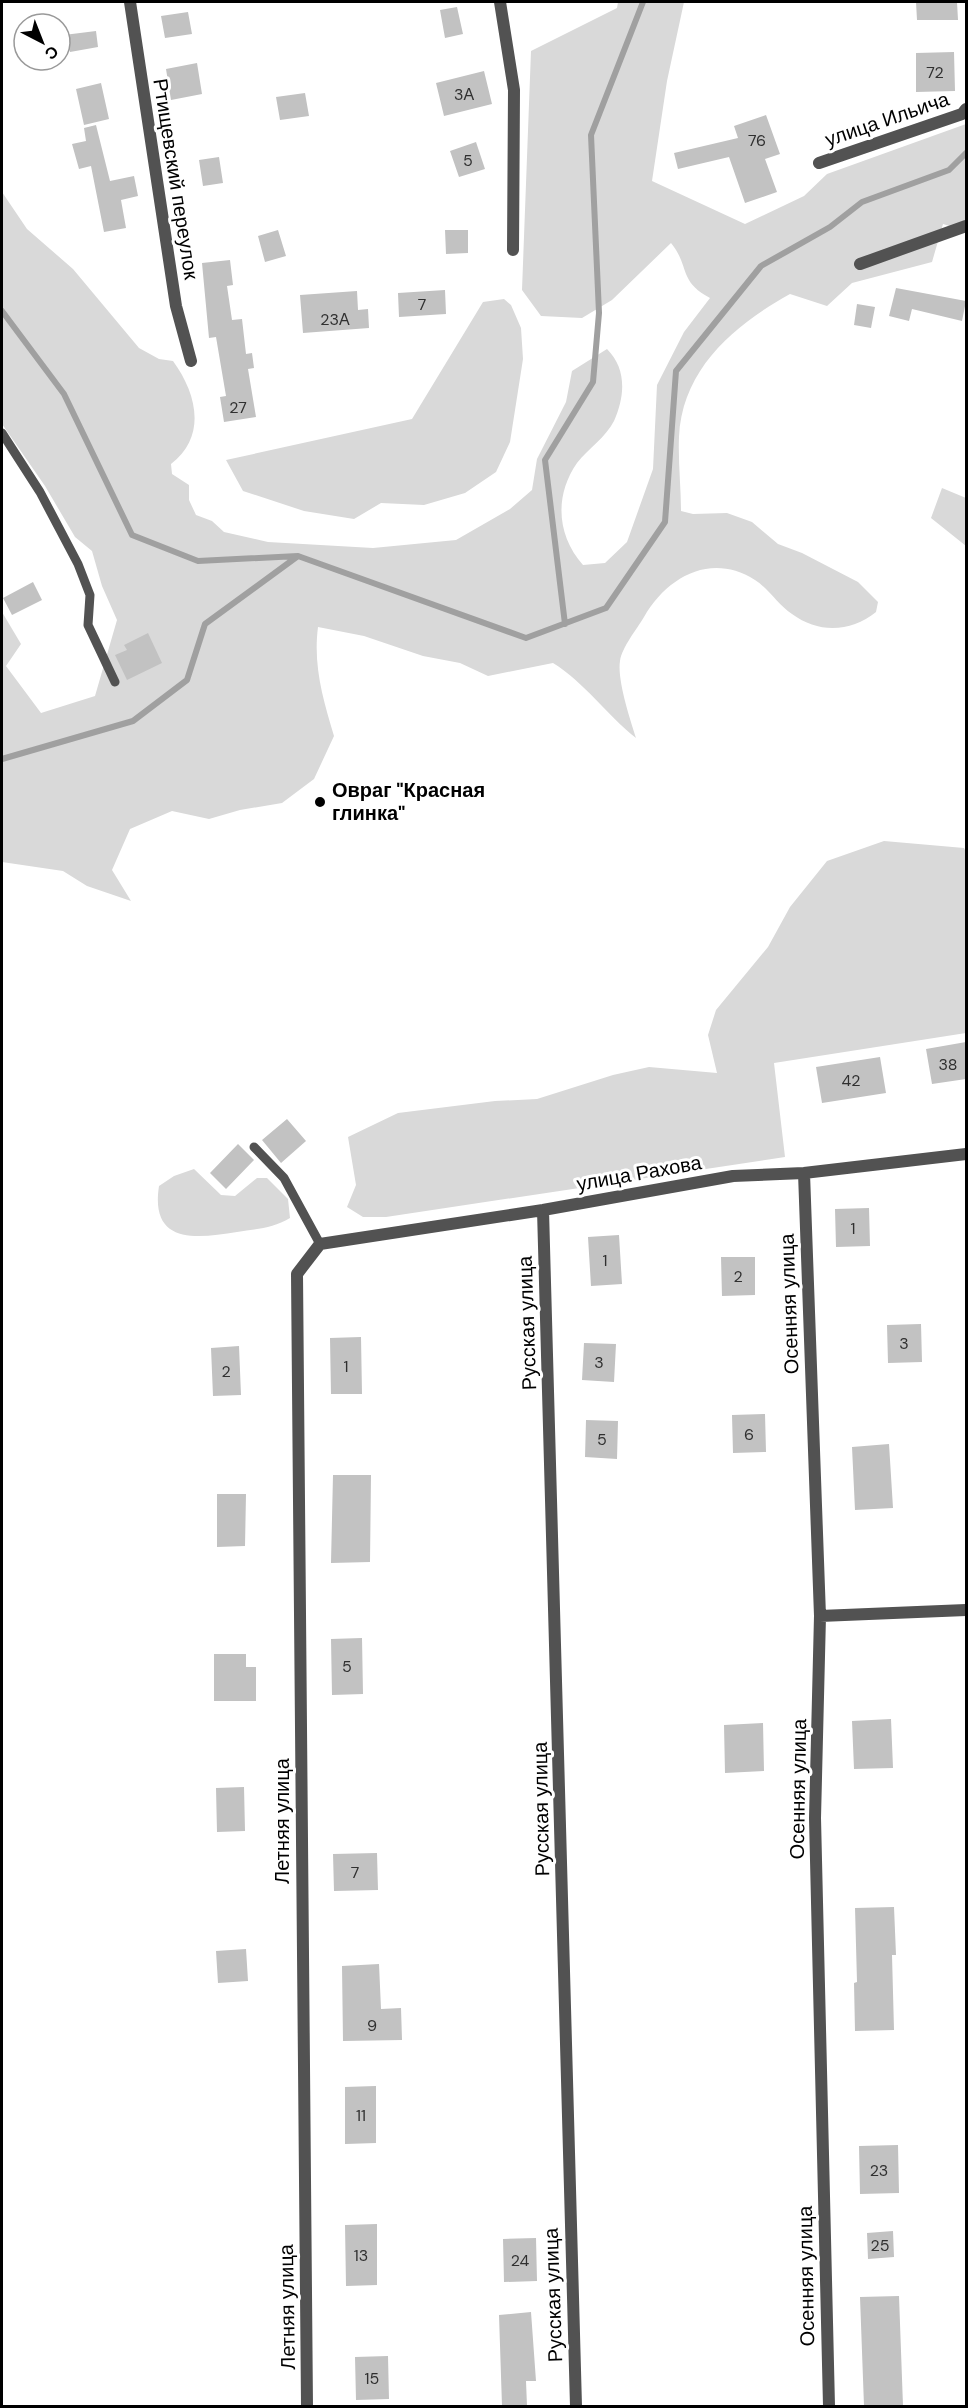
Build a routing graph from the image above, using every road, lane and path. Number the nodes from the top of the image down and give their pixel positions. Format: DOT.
graph roads {
  1 [pos="129,2"];
  2 [pos="500,2"];
  3 [pos="966,109"];
  4 [pos="819,163"];
  5 [pos="966,225"];
  6 [pos="513,250"];
  7 [pos="860,264"];
  8 [pos="191,361"];
  9 [pos="2,433"];
  10 [pos="115,682"];
  11 [pos="254,1147"];
  12 [pos="966,1154"];
  13 [pos="804,1173"];
  14 [pos="543,1210"];
  15 [pos="320,1244"];
  16 [pos="966,1610"];
  17 [pos="820,1616"];
  18 [pos="307,2406"];
  19 [pos="576,2406"];
  20 [pos="829,2406"];
  1 -- 8 [label="street, Ртищевский переулок"];
  2 -- 6 [label="street"];
  3 -- 4 [label="street, улица Ильича"];
  5 -- 7 [label="street"];
  9 -- 10 [label="lane"];
  11 -- 15 [label="lane"];
  12 -- 13 [label="street, улица Рахова"];
  13 -- 14 [label="street, улица Рахова"];
  13 -- 17 [label="street, Осенняя улица"];
  14 -- 15 [label="street, улица Рахова"];
  14 -- 19 [label="street, Русская улица"];
  15 -- 18 [label="street, Летняя улица"];
  16 -- 17 [label="street"];
  17 -- 20 [label="street, Осенняя улица"];
}
